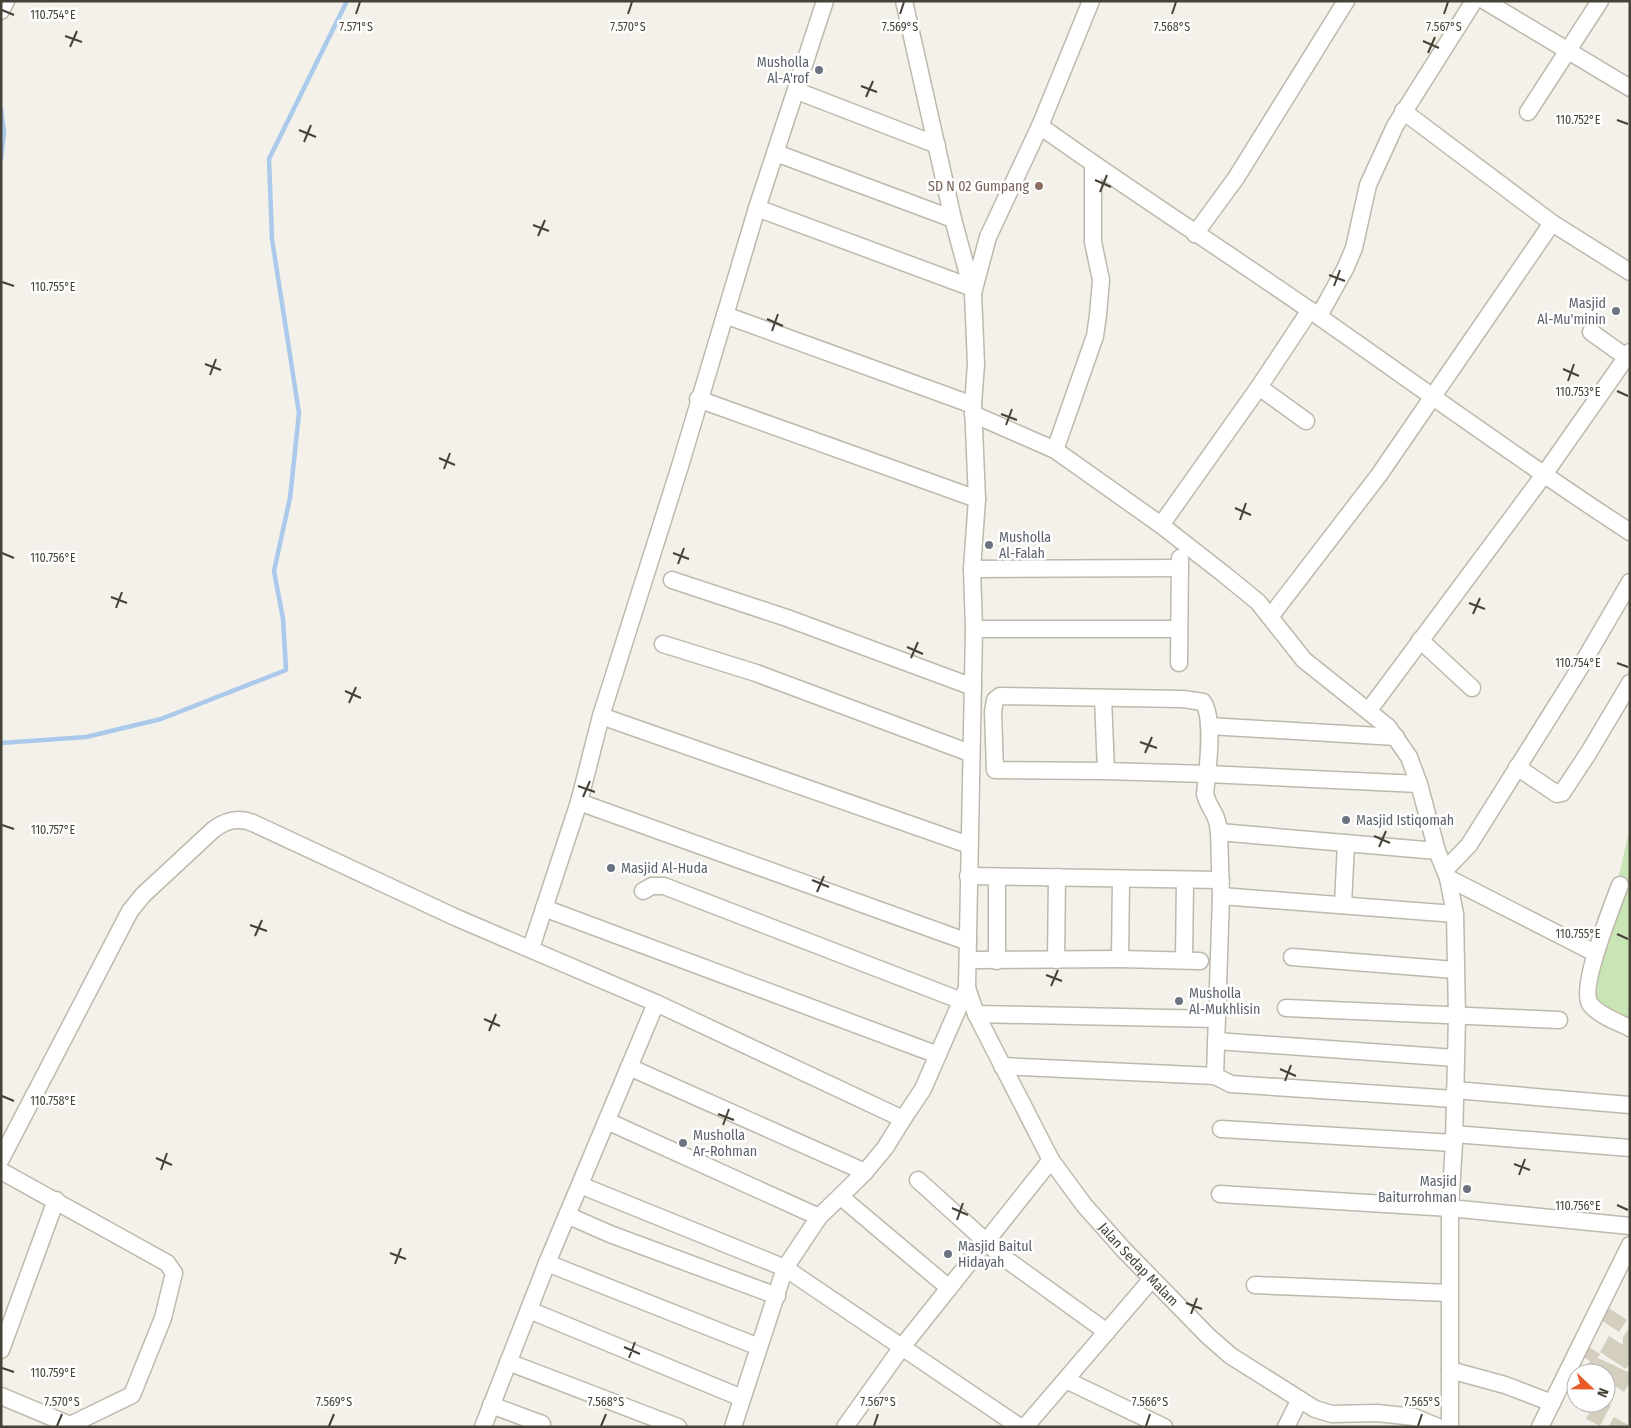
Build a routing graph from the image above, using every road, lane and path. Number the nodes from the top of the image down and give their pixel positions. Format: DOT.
graph roads {
  1 [pos="6,1"];
  2 [pos="825,1"];
  3 [pos="904,1"];
  4 [pos="1091,1"];
  5 [pos="1346,1"];
  6 [pos="1474,1"];
  7 [pos="1485,1"];
  8 [pos="1600,1"];
  9 [pos="1,11"];
  10 [pos="1568,51"];
  11 [pos="1630,88"];
  12 [pos="797,90"];
  13 [pos="1403,111"];
  14 [pos="1528,112"];
  15 [pos="1040,126"];
  16 [pos="937,146"];
  17 [pos="776,153"];
  18 [pos="1093,164"];
  19 [pos="757,208"];
  20 [pos="953,219"];
  21 [pos="1552,223"];
  22 [pos="1195,234"];
  23 [pos="1630,272"];
  24 [pos="972,290"];
  25 [pos="1314,313"];
  26 [pos="725,315"];
  27 [pos="1591,332"];
  28 [pos="1628,355"];
  29 [pos="1260,387"];
  30 [pos="1434,396"];
  31 [pos="698,399"];
  32 [pos="973,410"];
  33 [pos="1306,421"];
  34 [pos="1055,450"];
  35 [pos="1544,476"];
  36 [pos="977,499"];
  37 [pos="1161,525"];
  38 [pos="1630,532"];
  39 [pos="1181,543"];
  40 [pos="1180,568"];
  41 [pos="972,569"];
  42 [pos="672,580"];
  43 [pos="1630,582"];
  44 [pos="1270,618"];
  45 [pos="974,629"];
  46 [pos="1179,629"];
  47 [pos="1420,640"];
  48 [pos="663,644"];
  49 [pos="1179,663"];
  50 [pos="1630,683"];
  51 [pos="973,687"];
  52 [pos="1472,688"];
  53 [pos="1103,698"];
  54 [pos="1369,710"];
  55 [pos="602,716"];
  56 [pos="1208,726"];
  57 [pos="993,737"];
  58 [pos="1396,737"];
  59 [pos="971,745"];
  60 [pos="1517,767"];
  61 [pos="1106,771"];
  62 [pos="1207,774"];
  63 [pos="1419,784"];
  64 [pos="579,802"];
  65 [pos="1219,832"];
  66 [pos="1346,843"];
  67 [pos="970,844"];
  68 [pos="1437,852"];
  69 [pos="1446,874"];
  70 [pos="968,876"];
  71 [pos="998,877"];
  72 [pos="1057,877"];
  73 [pos="1121,879"];
  74 [pos="1184,880"];
  75 [pos="1620,885"];
  76 [pos="1221,888"];
  77 [pos="643,891"];
  78 [pos="1343,904"];
  79 [pos="544,908"];
  80 [pos="1455,914"];
  81 [pos="968,942"];
  82 [pos="531,948"];
  83 [pos="1595,954"];
  84 [pos="1292,957"];
  85 [pos="1120,959"];
  86 [pos="968,960"];
  87 [pos="1056,960"];
  88 [pos="1184,960"];
  89 [pos="1200,960"];
  90 [pos="997,961"];
  91 [pos="1455,970"];
  92 [pos="964,995"];
  93 [pos="656,1002"];
  94 [pos="1286,1008"];
  95 [pos="976,1014"];
  96 [pos="1457,1017"];
  97 [pos="1216,1019"];
  98 [pos="1559,1020"];
  99 [pos="1630,1028"];
  100 [pos="1216,1041"];
  101 [pos="938,1055"];
  102 [pos="1455,1058"];
  103 [pos="1002,1066"];
  104 [pos="629,1067"];
  105 [pos="1215,1076"];
  106 [pos="1455,1094"];
  107 [pos="1630,1105"];
  108 [pos="903,1119"];
  109 [pos="607,1121"];
  110 [pos="1221,1129"];
  111 [pos="1454,1138"];
  112 [pos="1630,1148"];
  113 [pos="1,1159"];
  114 [pos="1051,1160"];
  115 [pos="1,1171"];
  116 [pos="865,1172"];
  117 [pos="918,1180"];
  118 [pos="580,1185"];
  119 [pos="1220,1194"];
  120 [pos="841,1197"];
  121 [pos="56,1200"];
  122 [pos="1450,1208"];
  123 [pos="567,1215"];
  124 [pos="819,1216"];
  125 [pos="1630,1226"];
  126 [pos="986,1242"];
  127 [pos="1630,1245"];
  128 [pos="547,1263"];
  129 [pos="786,1268"];
  130 [pos="1151,1280"];
  131 [pos="1255,1285"];
  132 [pos="949,1288"];
  133 [pos="1450,1293"];
  134 [pos="777,1296"];
  135 [pos="529,1310"];
  136 [pos="1107,1332"];
  137 [pos="759,1346"];
  138 [pos="902,1347"];
  139 [pos="1,1350"];
  140 [pos="508,1362"];
  141 [pos="1450,1370"];
  142 [pos="1066,1380"];
  143 [pos="1,1396"];
  144 [pos="742,1398"];
  145 [pos="1299,1401"];
  146 [pos="1552,1402"];
  147 [pos="491,1405"];
  148 [pos="542,1424"];
  149 [pos="1030,1425"];
  150 [pos="68,1426"];
  151 [pos="482,1427"];
  152 [pos="678,1427"];
  153 [pos="733,1427"];
  154 [pos="845,1427"];
  155 [pos="1164,1427"];
  156 [pos="1286,1427"];
  157 [pos="1438,1427"];
  158 [pos="1450,1427"];
  159 [pos="1540,1427"];
  1 -- 9 [label="street"];
  2 -- 12 [label="street"];
  3 -- 16 [label="street"];
  4 -- 15 [label="street"];
  5 -- 22 [label="street"];
  6 -- 13 [label="street"];
  7 -- 10 [label="street"];
  8 -- 10 [label="street"];
  10 -- 11 [label="street"];
  10 -- 14 [label="street"];
  12 -- 16 [label="street"];
  12 -- 17 [label="street"];
  13 -- 21 [label="street"];
  13 -- 25 [label="street"];
  15 -- 18 [label="street"];
  15 -- 24 [label="street"];
  16 -- 20 [label="street"];
  17 -- 19 [label="street"];
  17 -- 20 [label="street"];
  18 -- 22 [label="street"];
  18 -- 34 [label="street"];
  19 -- 24 [label="street"];
  19 -- 26 [label="street"];
  20 -- 24 [label="street"];
  21 -- 23 [label="street"];
  21 -- 30 [label="street"];
  22 -- 25 [label="street"];
  24 -- 32 [label="street"];
  25 -- 29 [label="street"];
  25 -- 30 [label="street"];
  26 -- 31 [label="street"];
  26 -- 32 [label="street"];
  27 -- 28 [label="street"];
  28 -- 35 [label="street"];
  29 -- 33 [label="street"];
  29 -- 37 [label="street"];
  30 -- 35 [label="street"];
  30 -- 44 [label="street"];
  31 -- 36 [label="street"];
  31 -- 55 [label="street"];
  32 -- 34 [label="street"];
  32 -- 36 [label="street"];
  34 -- 37 [label="street"];
  35 -- 38 [label="street"];
  35 -- 47 [label="street"];
  36 -- 41 [label="street"];
  37 -- 39 [label="street"];
  39 -- 40 [label="street"];
  39 -- 44 [label="street"];
  40 -- 41 [label="street"];
  40 -- 46 [label="street"];
  41 -- 45 [label="street"];
  42 -- 51 [label="street"];
  43 -- 60 [label="street"];
  44 -- 54 [label="street"];
  45 -- 46 [label="street"];
  45 -- 51 [label="street"];
  46 -- 49 [label="street"];
  47 -- 52 [label="street"];
  47 -- 54 [label="street"];
  48 -- 59 [label="street"];
  50 -- 60 [label="street"];
  51 -- 59 [label="street"];
  53 -- 56 [label="street"];
  53 -- 57 [label="street"];
  53 -- 61 [label="street"];
  54 -- 58 [label="street"];
  55 -- 64 [label="street"];
  55 -- 67 [label="street"];
  56 -- 58 [label="street"];
  56 -- 62 [label="street"];
  57 -- 59 [label="street"];
  57 -- 61 [label="street"];
  58 -- 63 [label="street"];
  59 -- 67 [label="street"];
  60 -- 69 [label="street"];
  61 -- 62 [label="street"];
  62 -- 63 [label="street"];
  62 -- 65 [label="street"];
  63 -- 68 [label="street"];
  64 -- 79 [label="street"];
  64 -- 81 [label="street"];
  65 -- 66 [label="street"];
  65 -- 76 [label="street"];
  66 -- 68 [label="street"];
  66 -- 78 [label="street"];
  67 -- 70 [label="street"];
  68 -- 69 [label="street"];
  69 -- 80 [label="street"];
  69 -- 83 [label="street"];
  70 -- 71 [label="street"];
  70 -- 81 [label="street"];
  71 -- 72 [label="street"];
  71 -- 90 [label="street"];
  72 -- 73 [label="street"];
  72 -- 87 [label="street"];
  73 -- 74 [label="street"];
  73 -- 85 [label="street"];
  74 -- 76 [label="street"];
  74 -- 88 [label="street"];
  75 -- 83 [label="street"];
  76 -- 78 [label="street"];
  76 -- 97 [label="street"];
  77 -- 92 [label="street"];
  78 -- 80 [label="street"];
  79 -- 82 [label="street"];
  79 -- 101 [label="street"];
  80 -- 91 [label="street"];
  81 -- 86 [label="street"];
  82 -- 93 [label="street"];
  82 -- 113 [label="street"];
  83 -- 99 [label="street"];
  84 -- 91 [label="street"];
  85 -- 87 [label="street"];
  85 -- 88 [label="street"];
  86 -- 90 [label="street"];
  86 -- 92 [label="street"];
  87 -- 90 [label="street"];
  88 -- 89 [label="street"];
  91 -- 96 [label="street"];
  92 -- 95 [label="street, Jalan Sedap Malam"];
  92 -- 101 [label="street"];
  93 -- 104 [label="street"];
  93 -- 108 [label="street"];
  94 -- 96 [label="street"];
  95 -- 97 [label="street"];
  95 -- 103 [label="street, Jalan Sedap Malam"];
  96 -- 98 [label="street"];
  96 -- 102 [label="street"];
  97 -- 100 [label="street"];
  100 -- 102 [label="street"];
  100 -- 105 [label="street"];
  101 -- 108 [label="street"];
  102 -- 106 [label="street"];
  103 -- 105 [label="street"];
  103 -- 114 [label="street, Jalan Sedap Malam"];
  104 -- 109 [label="street"];
  104 -- 116 [label="street"];
  105 -- 106 [label="street"];
  106 -- 107 [label="street"];
  106 -- 111 [label="street"];
  108 -- 116 [label="street"];
  109 -- 118 [label="street"];
  109 -- 124 [label="street"];
  110 -- 111 [label="street"];
  111 -- 112 [label="street"];
  111 -- 122 [label="street"];
  114 -- 126 [label="street"];
  114 -- 130 [label="street, Jalan Sedap Malam"];
  115 -- 121 [label="street"];
  116 -- 120 [label="street"];
  117 -- 126 [label="street"];
  118 -- 123 [label="street"];
  118 -- 129 [label="street"];
  119 -- 122 [label="street"];
  120 -- 124 [label="street"];
  120 -- 132 [label="street"];
  121 -- 139 [label="street"];
  121 -- 150 [label="street"];
  122 -- 125 [label="street"];
  122 -- 133 [label="street"];
  123 -- 128 [label="street"];
  123 -- 134 [label="street"];
  124 -- 129 [label="street"];
  126 -- 132 [label="street"];
  126 -- 136 [label="street"];
  127 -- 146 [label="street"];
  128 -- 135 [label="street"];
  128 -- 137 [label="street"];
  129 -- 134 [label="street"];
  129 -- 138 [label="street"];
  130 -- 136 [label="street"];
  130 -- 145 [label="street, Jalan Sedap Malam"];
  131 -- 133 [label="street"];
  132 -- 138 [label="street"];
  133 -- 141 [label="street"];
  134 -- 137 [label="street"];
  135 -- 140 [label="street"];
  135 -- 144 [label="street"];
  136 -- 142 [label="street"];
  137 -- 144 [label="street"];
  138 -- 149 [label="street"];
  138 -- 154 [label="street"];
  140 -- 147 [label="street"];
  140 -- 152 [label="street"];
  141 -- 146 [label="street"];
  141 -- 158 [label="street"];
  142 -- 149 [label="street"];
  142 -- 155 [label="street"];
  143 -- 150 [label="street"];
  144 -- 153 [label="street"];
  145 -- 156 [label="street"];
  145 -- 157 [label="street, Jalan Sedap Malam"];
  146 -- 159 [label="street"];
  147 -- 148 [label="street"];
  147 -- 151 [label="street"];
}
